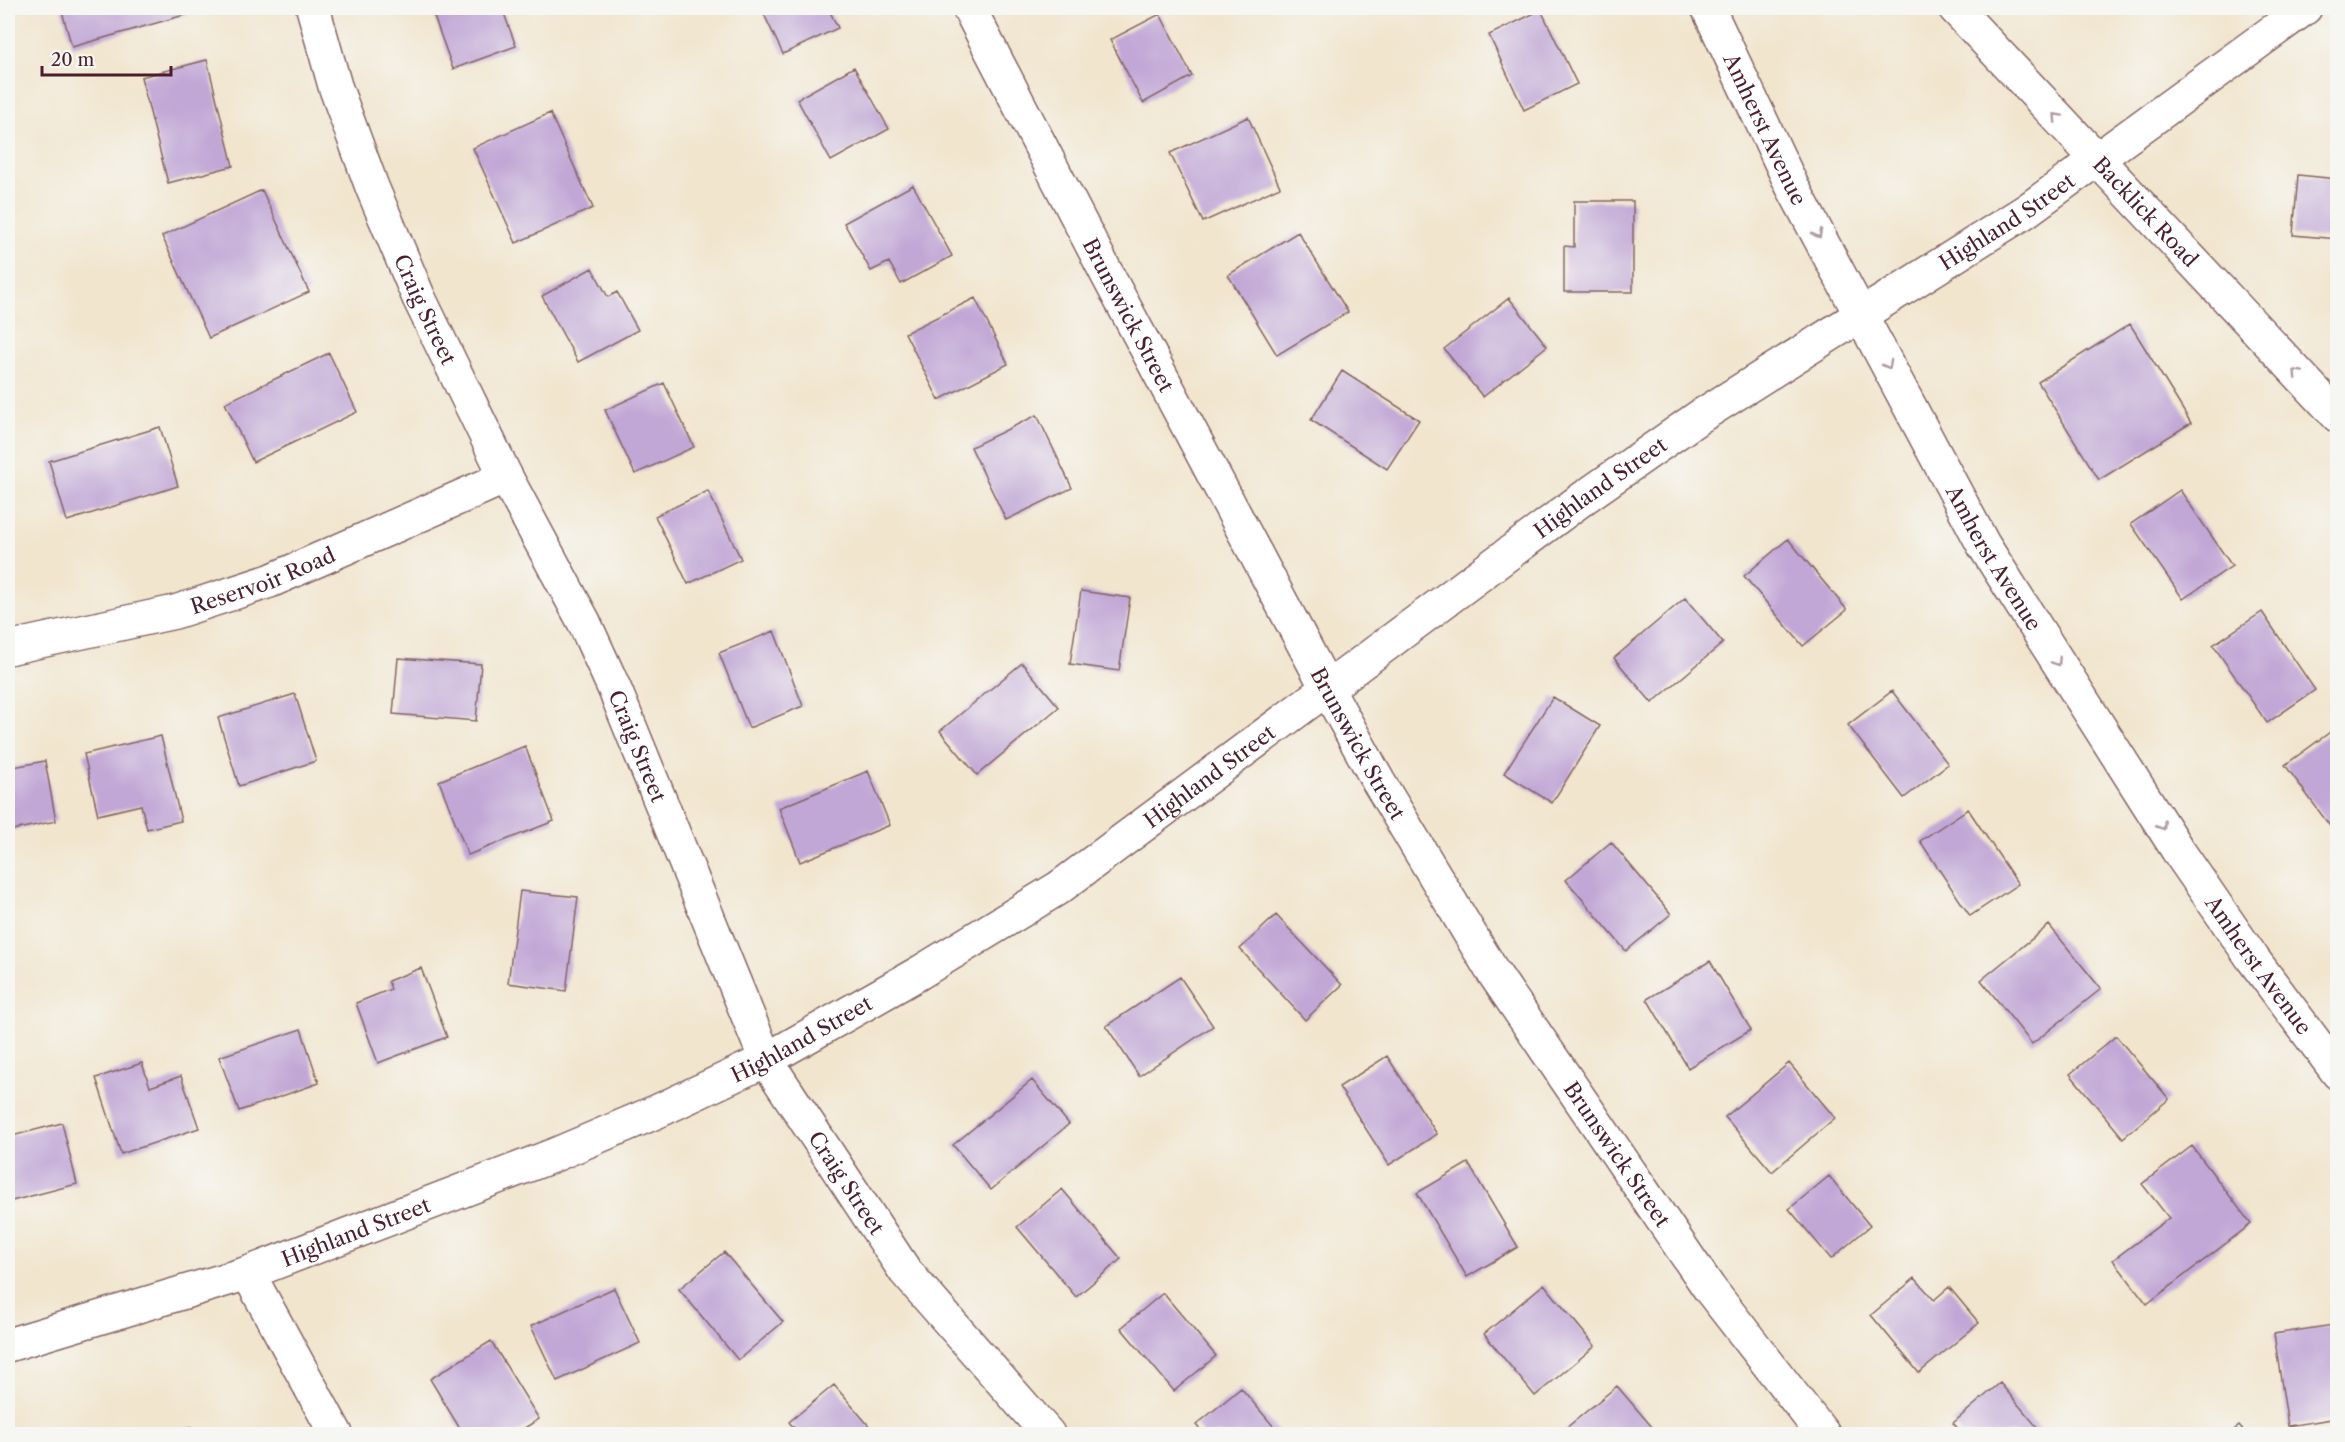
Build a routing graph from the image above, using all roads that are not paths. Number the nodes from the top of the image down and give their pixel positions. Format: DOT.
graph roads {
  1 [pos="313,8"];
  2 [pos="969,8"];
  3 [pos="1708,8"];
  4 [pos="1955,8"];
  5 [pos="2305,8"];
  6 [pos="2096,160"];
  7 [pos="1860,313"];
  8 [pos="2337,416"];
  9 [pos="506,477"];
  10 [pos="8,648"];
  11 [pos="1328,690"];
  12 [pos="766,1060"];
  13 [pos="2337,1073"];
  14 [pos="248,1273"];
  15 [pos="8,1345"];
  16 [pos="336,1434"];
  17 [pos="1048,1434"];
  18 [pos="1824,1434"];
  1 -- 9 [label="street, Craig Street"];
  2 -- 11 [label="street, Brunswick Street"];
  3 -- 7 [label="street, Amherst Avenue, one-way"];
  6 -- 4 [label="street, Backlick Road, one-way"];
  5 -- 6 [label="street, Highland Street"];
  6 -- 7 [label="street, Highland Street"];
  8 -- 6 [label="street, Backlick Road, one-way"];
  7 -- 11 [label="street, Highland Street"];
  7 -- 13 [label="street, Amherst Avenue, one-way"];
  9 -- 10 [label="street, Reservoir Road"];
  9 -- 12 [label="street, Craig Street"];
  11 -- 12 [label="street, Highland Street"];
  11 -- 18 [label="street, Brunswick Street"];
  12 -- 14 [label="street, Highland Street"];
  12 -- 17 [label="street, Craig Street"];
  14 -- 15 [label="street, Highland Street"];
  14 -- 16 [label="street"];
}
